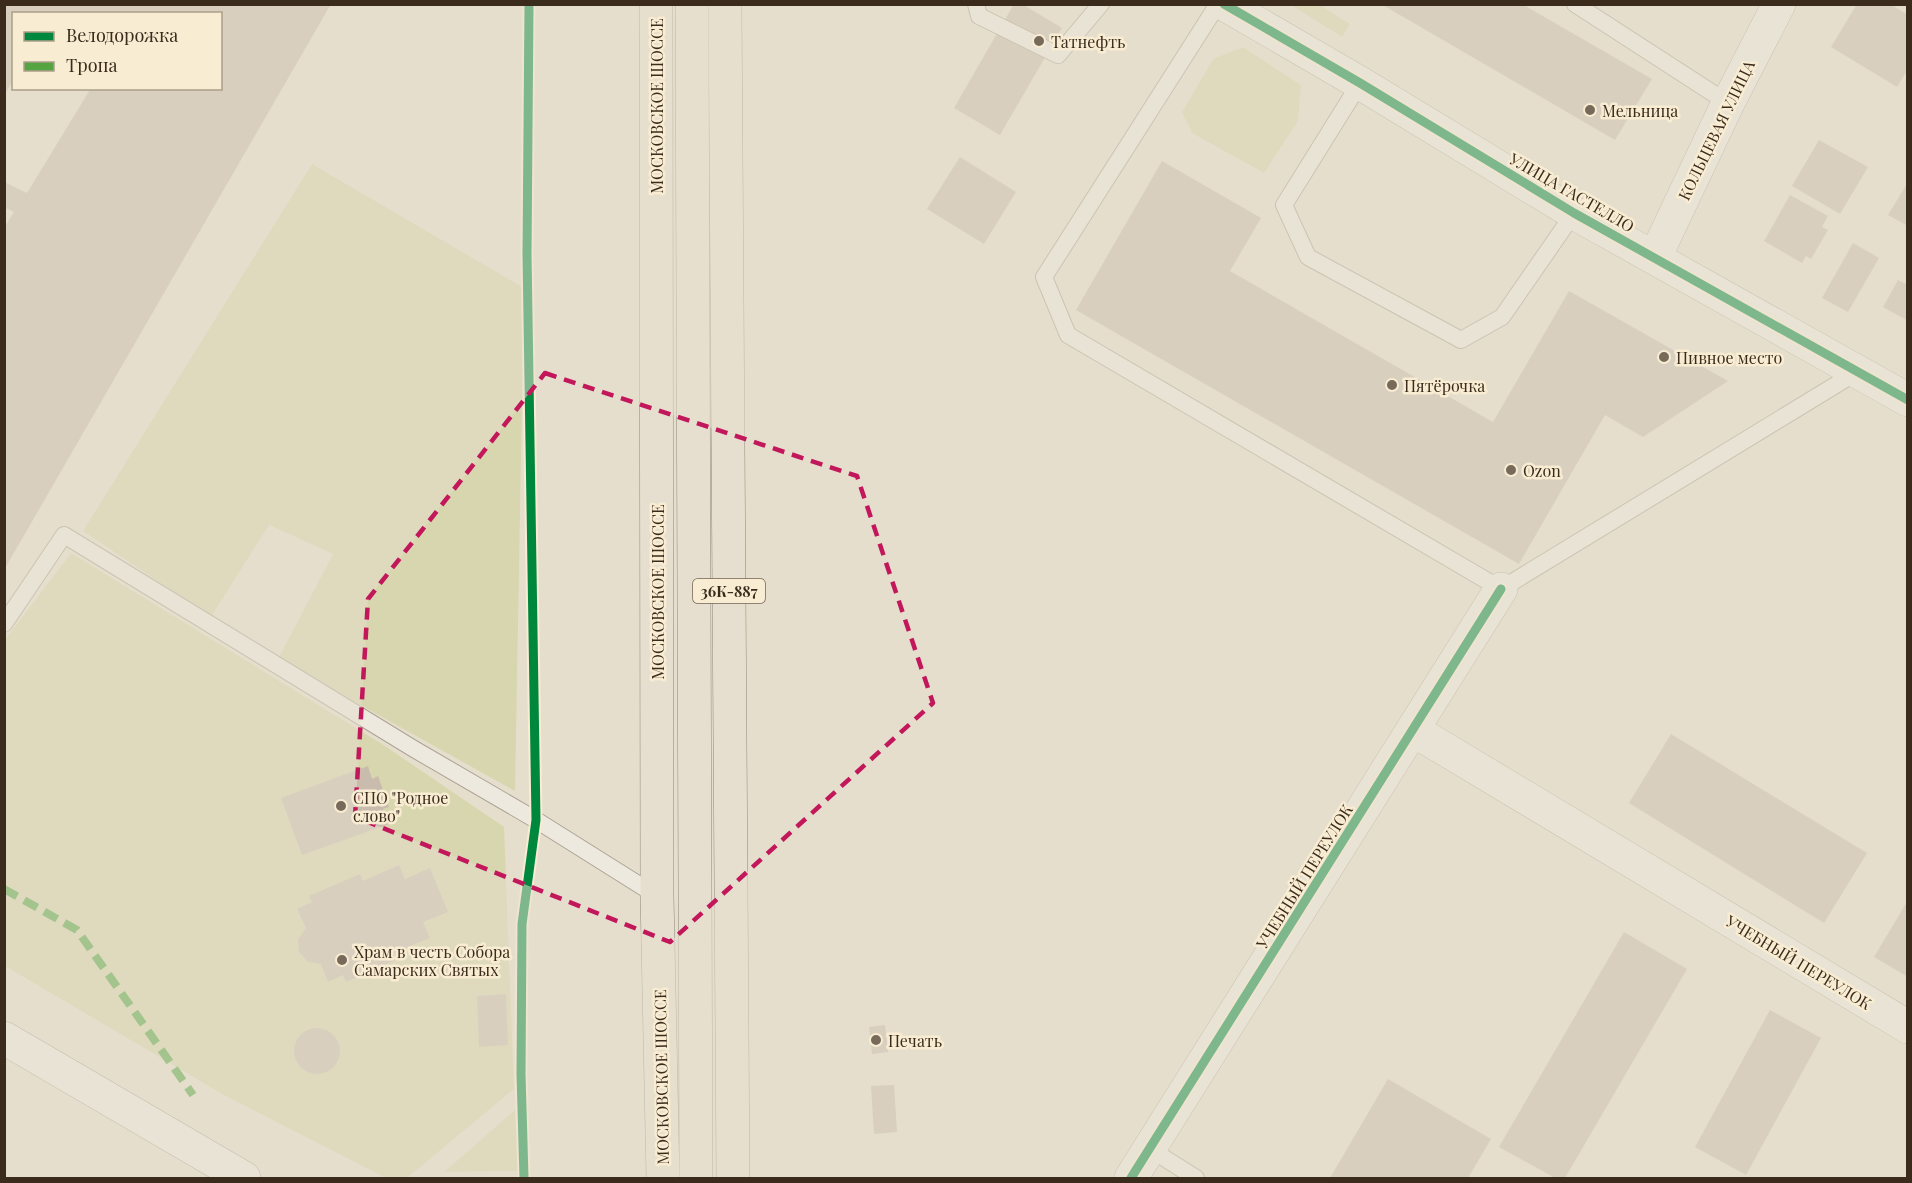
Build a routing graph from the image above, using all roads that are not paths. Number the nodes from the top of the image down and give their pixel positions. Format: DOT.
graph roads {
  1 [pos="656,4"];
  2 [pos="692,4"];
  3 [pos="725,4"];
  4 [pos="976,4"];
  5 [pos="1101,4"];
  6 [pos="1218,4"];
  7 [pos="1224,4"];
  8 [pos="1779,4"];
  9 [pos="1576,5"];
  10 [pos="1360,83"];
  11 [pos="1728,103"];
  12 [pos="1574,213"];
  13 [pos="1656,257"];
  14 [pos="1857,372"];
  15 [pos="1908,400"];
  16 [pos="1502,589"];
  17 [pos="4,624"];
  18 [pos="1413,730"];
  19 [pos="657,896"];
  20 [pos="1908,1028"];
  21 [pos="4,1038"];
  22 [pos="1150,1149"];
  23 [pos="244,1179"];
  24 [pos="663,1179"];
  25 [pos="696,1179"];
  26 [pos="733,1179"];
  27 [pos="1131,1179"];
  28 [pos="1197,1179"];
  1 -- 19 [label="main road, МОСКОВСКОЕ ШОССЕ"];
  2 -- 25 [label="main road, МОСКОВСКОЕ ШОССЕ / 36К-887"];
  3 -- 26 [label="main road, 36К-887"];
  4 -- 5 [label="lane"];
  6 -- 16 [label="lane"];
  7 -- 10 [label="street, УЛИЦА ГАСТЕЛЛО"];
  8 -- 11 [label="street, КОЛЬЦЕВАЯ УЛИЦА"];
  9 -- 11 [label="lane"];
  10 -- 12 [label="street, УЛИЦА ГАСТЕЛЛО"];
  10 -- 12 [label="lane"];
  11 -- 13 [label="street, КОЛЬЦЕВАЯ УЛИЦА"];
  12 -- 13 [label="street, УЛИЦА ГАСТЕЛЛО"];
  13 -- 14 [label="street, УЛИЦА ГАСТЕЛЛО"];
  14 -- 15 [label="street, УЛИЦА ГАСТЕЛЛО"];
  14 -- 16 [label="lane"];
  16 -- 18 [label="street, УЧЕБНЫЙ ПЕРЕУЛОК"];
  17 -- 19 [label="lane"];
  18 -- 20 [label="street, УЧЕБНЫЙ ПЕРЕУЛОК"];
  18 -- 22 [label="street, УЧЕБНЫЙ ПЕРЕУЛОК"];
  19 -- 24 [label="main road, МОСКОВСКОЕ ШОССЕ"];
  21 -- 23 [label="street"];
  22 -- 27 [label="street, УЧЕБНЫЙ ПЕРЕУЛОК"];
  22 -- 28 [label="lane"];
}
